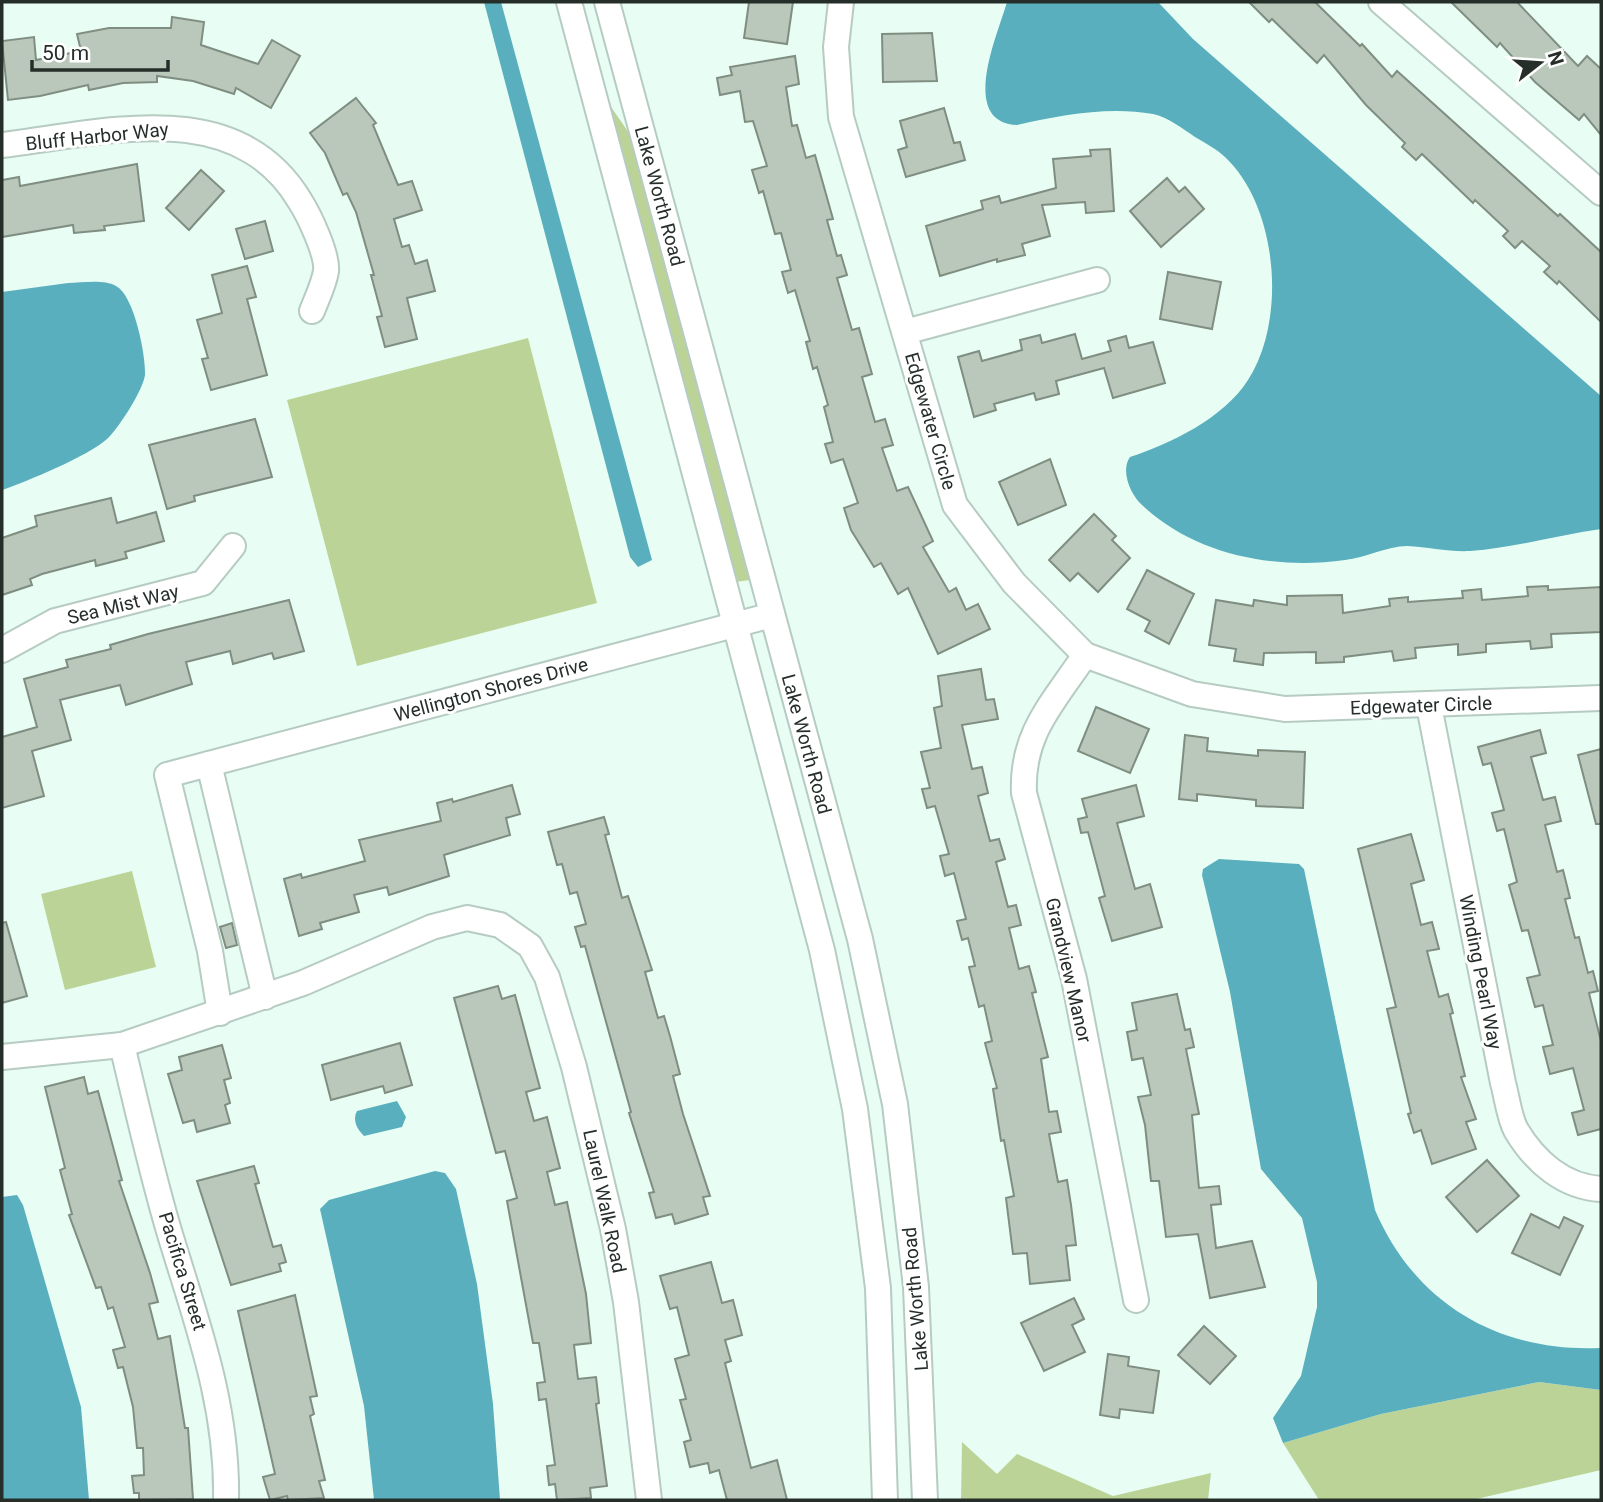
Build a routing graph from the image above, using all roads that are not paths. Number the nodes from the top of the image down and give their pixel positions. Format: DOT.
graph roads {
  1 [pos="569,2"];
  2 [pos="607,2"];
  3 [pos="841,2"];
  4 [pos="1381,2"];
  5 [pos="2,145"];
  6 [pos="1601,193"];
  7 [pos="1097,280"];
  8 [pos="312,311"];
  9 [pos="905,332"];
  10 [pos="233,546"];
  11 [pos="772,615"];
  12 [pos="736,625"];
  13 [pos="2,650"];
  14 [pos="1085,656"];
  15 [pos="1601,698"];
  16 [pos="1429,706"];
  17 [pos="209,764"];
  18 [pos="265,997"];
  19 [pos="220,1013"];
  20 [pos="121,1045"];
  21 [pos="2,1057"];
  22 [pos="1601,1189"];
  23 [pos="1136,1300"];
  24 [pos="226,1500"];
  25 [pos="649,1500"];
  26 [pos="884,1500"];
  27 [pos="925,1500"];
  1 -- 12 [label="street, Lake Worth Road"];
  2 -- 11 [label="street, Lake Worth Road"];
  3 -- 9 [label="street, Edgewater Circle"];
  4 -- 6 [label="street"];
  5 -- 8 [label="street, Bluff Harbor Way"];
  7 -- 9 [label="street"];
  9 -- 14 [label="street, Edgewater Circle"];
  10 -- 13 [label="street, Sea Mist Way"];
  11 -- 12 [label="street, Wellington Shores Drive"];
  11 -- 27 [label="street, Lake Worth Road"];
  12 -- 17 [label="street, Wellington Shores Drive"];
  12 -- 26 [label="street, Lake Worth Road"];
  14 -- 16 [label="street, Edgewater Circle"];
  14 -- 23 [label="street, Grandview Manor"];
  15 -- 16 [label="street, Edgewater Circle"];
  16 -- 22 [label="street, Winding Pearl Way"];
  17 -- 18 [label="street"];
  17 -- 19 [label="street, Wellington Shores Drive"];
  18 -- 19 [label="street"];
  18 -- 25 [label="street, Laurel Walk Road"];
  19 -- 20 [label="street"];
  20 -- 21 [label="street"];
  20 -- 24 [label="street, Pacifica Street"];
}
